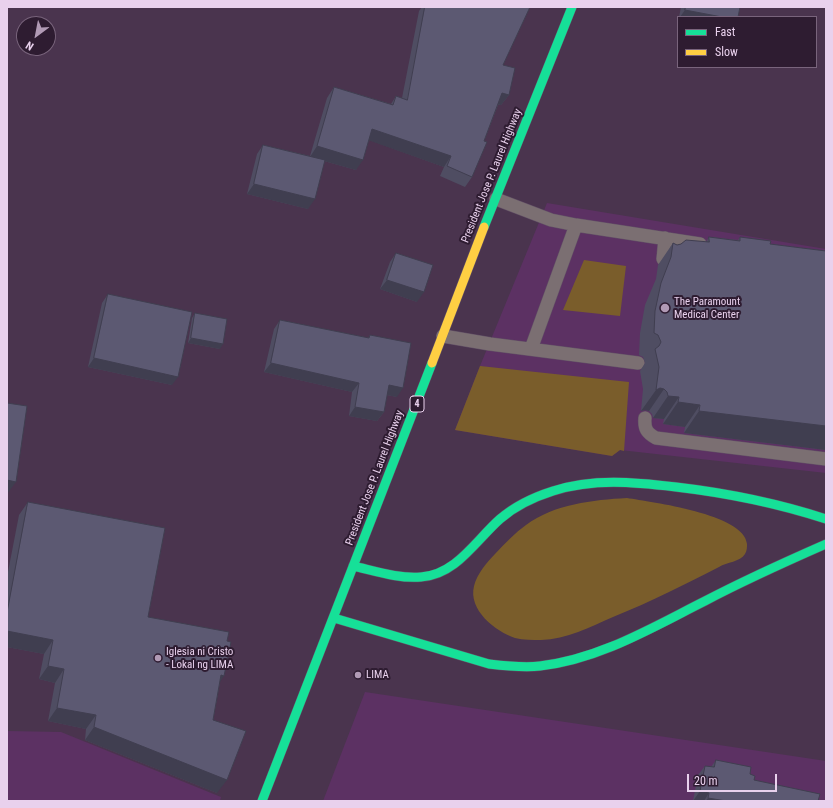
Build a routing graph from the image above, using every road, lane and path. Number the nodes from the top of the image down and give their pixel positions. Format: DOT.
graph roads {
  1 [pos="572,7"];
  2 [pos="496,199"];
  3 [pos="576,225"];
  4 [pos="665,238"];
  5 [pos="711,245"];
  6 [pos="663,259"];
  7 [pos="443,336"];
  8 [pos="531,349"];
  9 [pos="638,363"];
  10 [pos="645,418"];
  11 [pos="826,459"];
  12 [pos="826,519"];
  13 [pos="826,544"];
  14 [pos="354,566"];
  15 [pos="334,618"];
  16 [pos="262,801"];
  1 -- 2 [label="main road, President Jose P. Laurel Highway / 4"];
  2 -- 3 [label="lane"];
  2 -- 7 [label="main road, President Jose P. Laurel Highway / 4"];
  3 -- 4 [label="lane"];
  3 -- 8 [label="lane"];
  4 -- 5 [label="lane"];
  4 -- 6 [label="lane"];
  7 -- 8 [label="lane"];
  7 -- 14 [label="main road, President Jose P. Laurel Highway / 4"];
  8 -- 9 [label="lane"];
  10 -- 11 [label="lane"];
  12 -- 14 [label="main road"];
  13 -- 15 [label="main road"];
  14 -- 15 [label="main road, President Jose P. Laurel Highway / 4"];
  15 -- 16 [label="main road, President Jose P. Laurel Highway / 4"];
}
